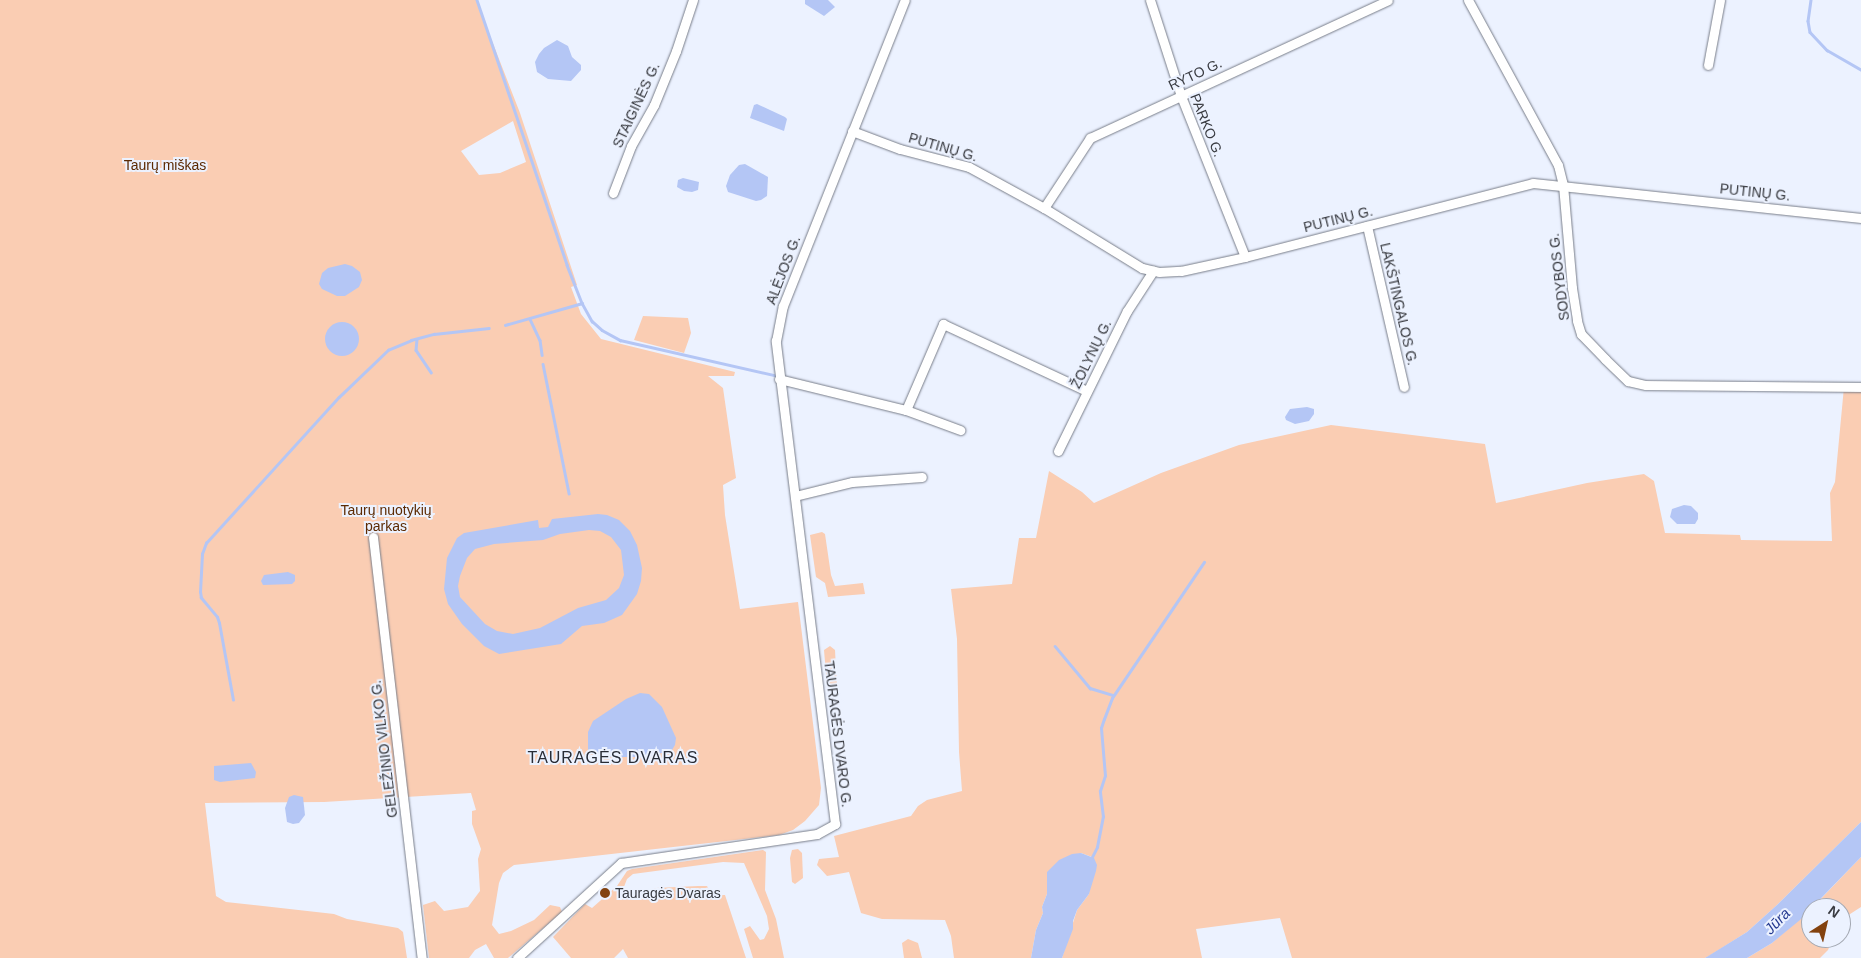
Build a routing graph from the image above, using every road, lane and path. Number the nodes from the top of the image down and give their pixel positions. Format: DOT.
graph roads {
  1 [pos="693,0"];
  2 [pos="905,0"];
  3 [pos="1150,0"];
  4 [pos="1388,0"];
  5 [pos="1468,0"];
  6 [pos="1720,0"];
  7 [pos="1708,65"];
  8 [pos="1181,96"];
  9 [pos="852,131"];
  10 [pos="1563,185"];
  11 [pos="612,193"];
  12 [pos="1044,208"];
  13 [pos="1861,218"];
  14 [pos="1367,226"];
  15 [pos="1244,257"];
  16 [pos="1153,271"];
  17 [pos="779,379"];
  18 [pos="1404,387"];
  19 [pos="1861,387"];
  20 [pos="1087,391"];
  21 [pos="906,410"];
  22 [pos="960,430"];
  23 [pos="1058,451"];
  24 [pos="922,477"];
  25 [pos="795,496"];
  26 [pos="372,537"];
  27 [pos="422,958"];
  28 [pos="517,958"];
  1 -- 11 [label="street, STAIGINĖS G."];
  2 -- 9 [label="street, ALĖJOS G."];
  3 -- 8 [label="street, PARKO G."];
  4 -- 8 [label="street, RYTO G."];
  5 -- 10 [label="street, SODYBOS G."];
  6 -- 7 [label="street"];
  8 -- 12 [label="street, RYTO G."];
  8 -- 15 [label="street, PARKO G."];
  9 -- 12 [label="street, PUTINŲ G."];
  9 -- 17 [label="street, ALĖJOS G."];
  10 -- 13 [label="street, PUTINŲ G."];
  10 -- 14 [label="street, PUTINŲ G."];
  10 -- 19 [label="street, SODYBOS G."];
  12 -- 16 [label="street, PUTINŲ G."];
  14 -- 15 [label="street, PUTINŲ G."];
  14 -- 18 [label="street, LAKŠTINGALOS G."];
  15 -- 16 [label="street, PUTINŲ G."];
  16 -- 20 [label="street, ŽOLYNŲ G."];
  17 -- 21 [label="street"];
  17 -- 25 [label="street, TAURAGĖS DVARO G."];
  20 -- 21 [label="street"];
  20 -- 23 [label="street, ŽOLYNŲ G."];
  21 -- 22 [label="street"];
  24 -- 25 [label="street"];
  25 -- 28 [label="street, TAURAGĖS DVARO G."];
  26 -- 27 [label="street, GELEŽINIO VILKO G."];
}
